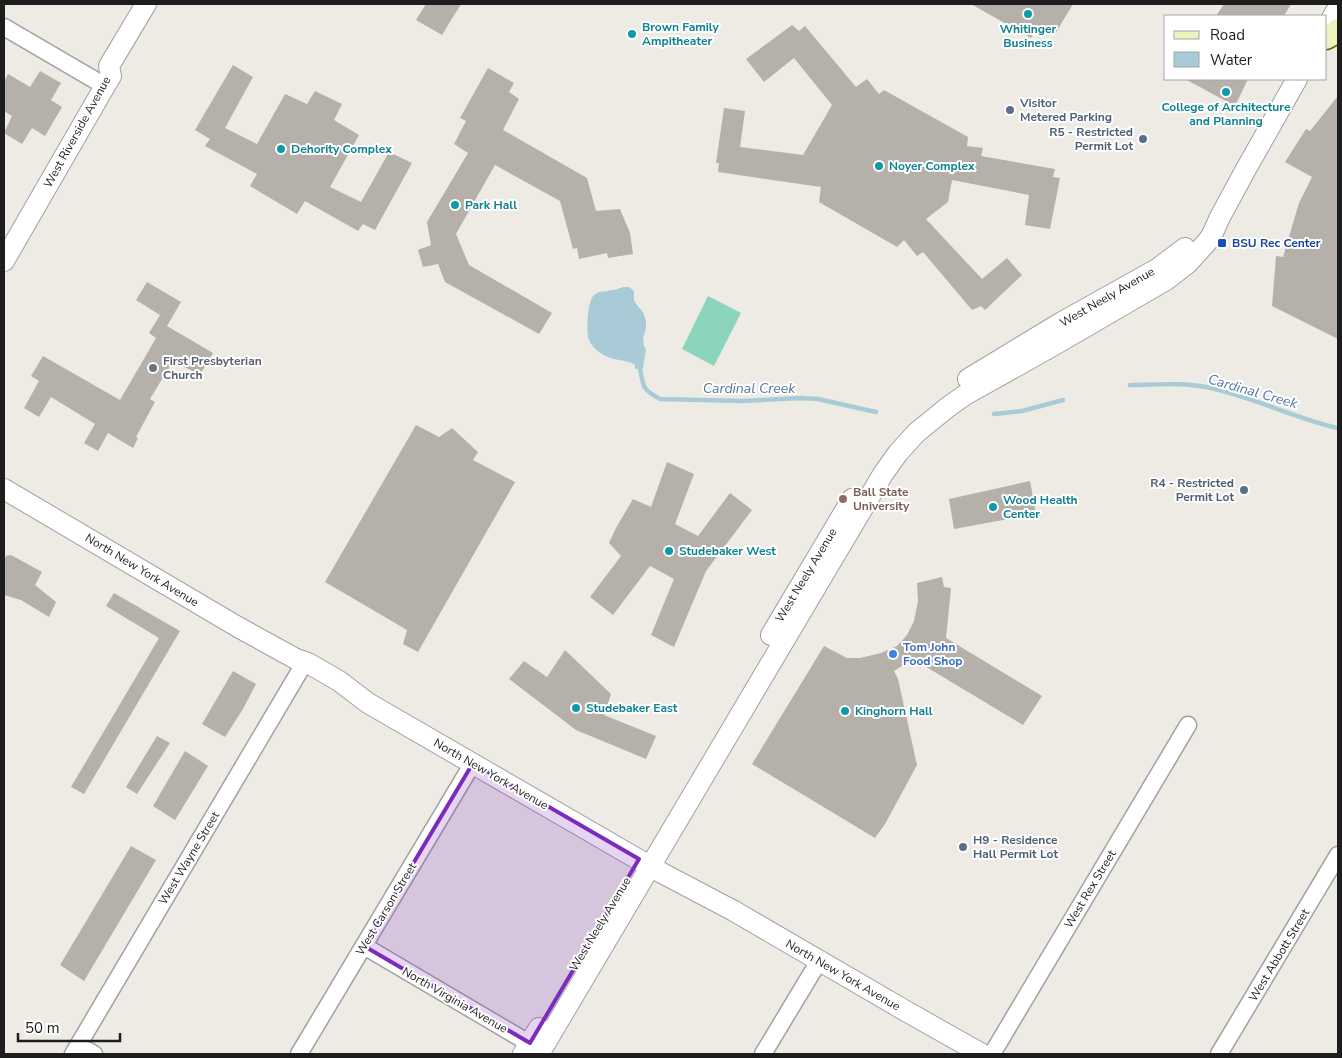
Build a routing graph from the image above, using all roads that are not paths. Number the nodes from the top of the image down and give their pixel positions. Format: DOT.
graph roads {
  1 [pos="146,4"];
  2 [pos="160,4"];
  3 [pos="1338,8"];
  4 [pos="1327,26"];
  5 [pos="4,27"];
  6 [pos="1338,30"];
  7 [pos="1327,37"];
  8 [pos="1296,80"];
  9 [pos="108,81"];
  10 [pos="4,261"];
  11 [pos="4,488"];
  12 [pos="305,662"];
  13 [pos="1188,725"];
  14 [pos="473,763"];
  15 [pos="1338,855"];
  16 [pos="644,862"];
  17 [pos="364,946"];
  18 [pos="819,961"];
  19 [pos="75,1050"];
  20 [pos="536,1051"];
  21 [pos="94,1054"];
  22 [pos="299,1054"];
  23 [pos="763,1054"];
  24 [pos="982,1054"];
  25 [pos="992,1054"];
  26 [pos="1219,1054"];
  1 -- 9 [label="street, West Riverside Avenue"];
  2 -- 9 [label="street"];
  3 -- 4 [label="street"];
  5 -- 9 [label="street"];
  6 -- 7 [label="main road"];
  8 -- 16 [label="street, West Neely Avenue"];
  9 -- 10 [label="street, West Riverside Avenue"];
  11 -- 12 [label="street, North New York Avenue"];
  12 -- 14 [label="street, North New York Avenue"];
  12 -- 19 [label="street, West Wayne Street"];
  13 -- 25 [label="street, West Rex Street"];
  14 -- 16 [label="street, North New York Avenue"];
  14 -- 17 [label="street, West Carson Street"];
  15 -- 26 [label="street, West Abbott Street"];
  16 -- 18 [label="street, North New York Avenue"];
  16 -- 20 [label="street, West Neely Avenue"];
  17 -- 20 [label="street, North Virginia Avenue"];
  17 -- 22 [label="street, West Carson Street"];
  18 -- 23 [label="street"];
  18 -- 24 [label="street, North New York Avenue"];
  19 -- 21 [label="street"];
}
